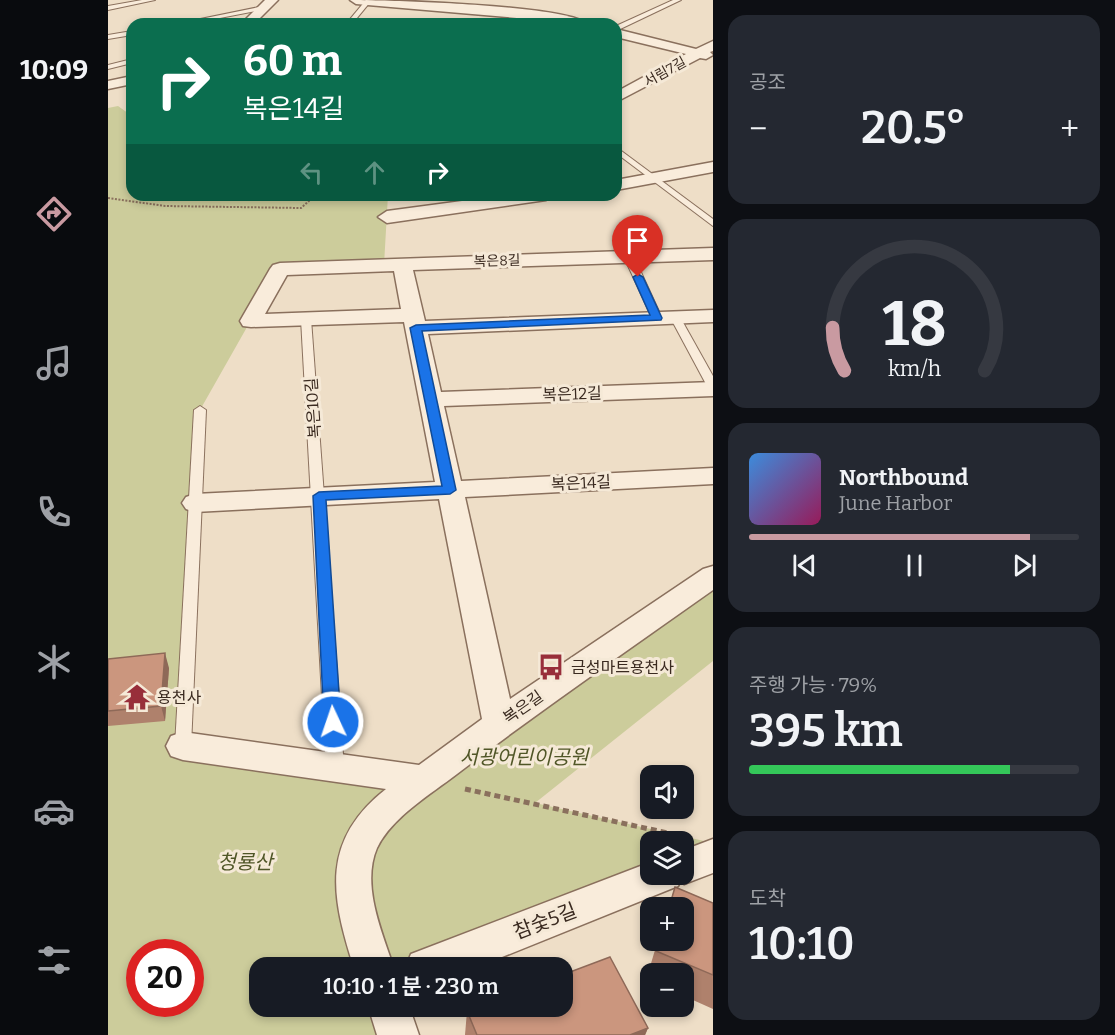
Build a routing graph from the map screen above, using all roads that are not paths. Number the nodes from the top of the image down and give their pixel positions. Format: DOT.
graph roads {
  1 [pos="152,0"];
  2 [pos="365,0"];
  3 [pos="678,0"];
  4 [pos="268,4"];
  5 [pos="466,4"];
  6 [pos="566,6"];
  7 [pos="108,8"];
  8 [pos="551,16"];
  9 [pos="206,18"];
  10 [pos="254,18"];
  11 [pos="353,18"];
  12 [pos="455,18"];
  13 [pos="558,18"];
  14 [pos="622,28"];
  15 [pos="622,33"];
  16 [pos="126,34"];
  17 [pos="108,37"];
  18 [pos="713,45"];
  19 [pos="698,53"];
  20 [pos="713,57"];
  21 [pos="126,63"];
  22 [pos="108,67"];
  23 [pos="126,81"];
  24 [pos="108,85"];
  25 [pos="622,95"];
  26 [pos="622,154"];
  27 [pos="713,167"];
  28 [pos="655,180"];
  29 [pos="622,184"];
  30 [pos="503,201"];
  31 [pos="387,217"];
  32 [pos="713,223"];
  33 [pos="713,254"];
  34 [pos="629,257"];
  35 [pos="402,264"];
  36 [pos="713,316"];
  37 [pos="666,318"];
  38 [pos="306,319"];
  39 [pos="414,321"];
  40 [pos="713,387"];
  41 [pos="431,399"];
  42 [pos="200,411"];
  43 [pos="713,476"];
  44 [pos="450,490"];
  45 [pos="319,496"];
  46 [pos="195,503"];
  47 [pos="713,576"];
  48 [pos="499,724"];
  49 [pos="183,746"];
  50 [pos="335,768"];
  51 [pos="424,780"];
  52 [pos="694,853"];
  53 [pos="713,856"];
  54 [pos="640,884"];
  55 [pos="370,957"];
  56 [pos="453,957"];
  57 [pos="392,1017"];
  58 [pos="398,1035"];
  1 -- 7 [label="lane"];
  2 -- 5 [label="street"];
  2 -- 11 [label="lane"];
  3 -- 14 [label="lane"];
  4 -- 9 [label="lane"];
  4 -- 10 [label="street"];
  5 -- 8 [label="street"];
  5 -- 12 [label="street"];
  6 -- 8 [label="street"];
  8 -- 13 [label="street"];
  15 -- 19 [label="street"];
  16 -- 17 [label="lane"];
  18 -- 19 [label="street, 서림7길"];
  19 -- 20 [label="street"];
  19 -- 25 [label="street, 서림7길"];
  21 -- 22 [label="lane"];
  23 -- 24 [label="street"];
  26 -- 28 [label="lane"];
  27 -- 28 [label="street"];
  28 -- 29 [label="street"];
  28 -- 32 [label="lane"];
  30 -- 31 [label="street"];
  33 -- 34 [label="street, 복은8길"];
  34 -- 35 [label="street, 복은8길"];
  34 -- 37 [label="lane"];
  35 -- 38 [label="street, 복은8길"];
  35 -- 39 [label="street"];
  36 -- 37 [label="street"];
  37 -- 39 [label="street"];
  37 -- 40 [label="lane, 복은12길"];
  38 -- 39 [label="street"];
  38 -- 45 [label="lane, 복은10길"];
  39 -- 41 [label="street"];
  40 -- 41 [label="street, 복은12길"];
  41 -- 44 [label="street"];
  42 -- 46 [label="lane"];
  43 -- 44 [label="street, 복은14길"];
  44 -- 45 [label="street, 복은14길"];
  44 -- 48 [label="street"];
  45 -- 46 [label="street, 복은14길"];
  45 -- 50 [label="lane"];
  46 -- 49 [label="lane"];
  47 -- 48 [label="street, 복은길"];
  48 -- 51 [label="street, 복은길"];
  49 -- 50 [label="street"];
  50 -- 51 [label="street"];
  51 -- 55 [label="street, 복은길"];
  52 -- 53 [label="street"];
  54 -- 56 [label="street, 참숯5길"];
  57 -- 58 [label="street"];
}
